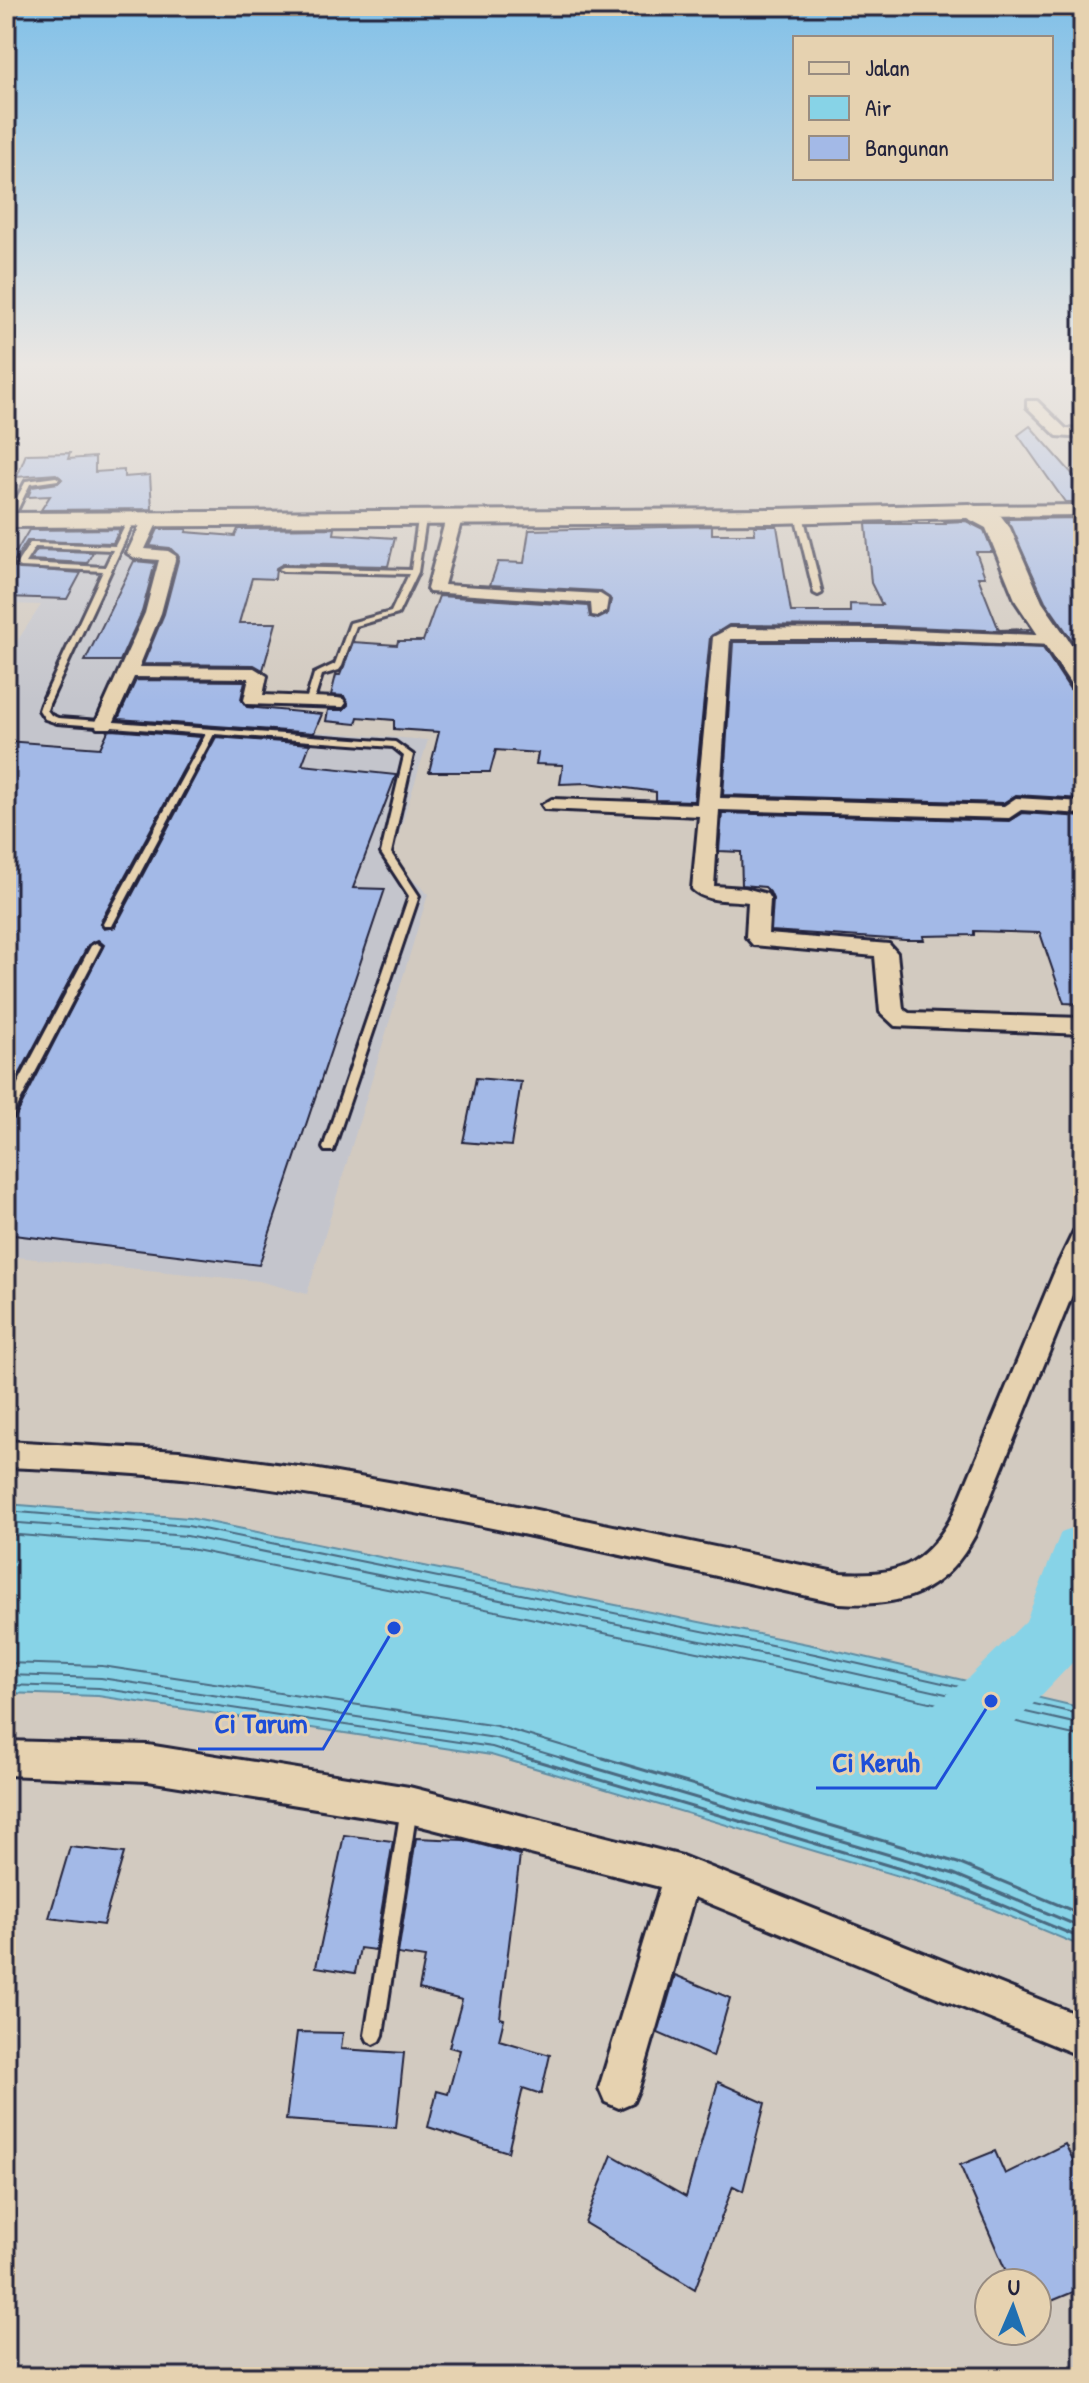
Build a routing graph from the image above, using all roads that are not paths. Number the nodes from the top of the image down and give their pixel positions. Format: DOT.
graph roads {
  1 [pos="56,479"];
  2 [pos="1083,510"];
  3 [pos="970,511"];
  4 [pos="799,515"];
  5 [pos="454,518"];
  6 [pos="141,519"];
  7 [pos="422,519"];
  8 [pos="7,521"];
  9 [pos="119,548"];
  10 [pos="109,569"];
  11 [pos="283,569"];
  12 [pos="414,572"];
  13 [pos="818,593"];
  14 [pos="598,611"];
  15 [pos="1054,640"];
  16 [pos="128,672"];
  17 [pos="1083,681"];
  18 [pos="311,697"];
  19 [pos="337,703"];
  20 [pos="104,724"];
  21 [pos="211,732"];
  22 [pos="552,805"];
  23 [pos="707,807"];
  24 [pos="1083,808"];
  25 [pos="108,924"];
  26 [pos="96,946"];
  27 [pos="1083,1026"];
  28 [pos="6,1117"];
  29 [pos="329,1148"];
  30 [pos="1083,1238"];
  31 [pos="6,1454"];
  32 [pos="6,1758"];
  33 [pos="409,1805"];
  34 [pos="682,1874"];
  35 [pos="374,2035"];
  36 [pos="1083,2037"];
  37 [pos="619,2088"];
  1 -- 8 [label="lane"];
  2 -- 3 [label="street"];
  3 -- 4 [label="main road"];
  3 -- 15 [label="main road"];
  4 -- 5 [label="main road"];
  4 -- 13 [label="lane"];
  5 -- 7 [label="main road"];
  5 -- 14 [label="street"];
  6 -- 7 [label="main road"];
  6 -- 8 [label="main road"];
  6 -- 9 [label="lane"];
  6 -- 16 [label="street"];
  7 -- 12 [label="lane"];
  9 -- 10 [label="lane"];
  9 -- 10 [label="lane"];
  10 -- 20 [label="lane"];
  11 -- 12 [label="lane"];
  12 -- 18 [label="lane"];
  15 -- 17 [label="main road"];
  15 -- 23 [label="street"];
  16 -- 19 [label="street"];
  16 -- 20 [label="street"];
  20 -- 21 [label="lane"];
  21 -- 25 [label="lane"];
  21 -- 29 [label="lane"];
  22 -- 23 [label="street"];
  23 -- 24 [label="street"];
  23 -- 27 [label="street"];
  26 -- 28 [label="lane"];
  30 -- 31 [label="street"];
  32 -- 33 [label="street"];
  33 -- 34 [label="street"];
  33 -- 35 [label="lane"];
  34 -- 36 [label="street"];
  34 -- 37 [label="street"];
}
